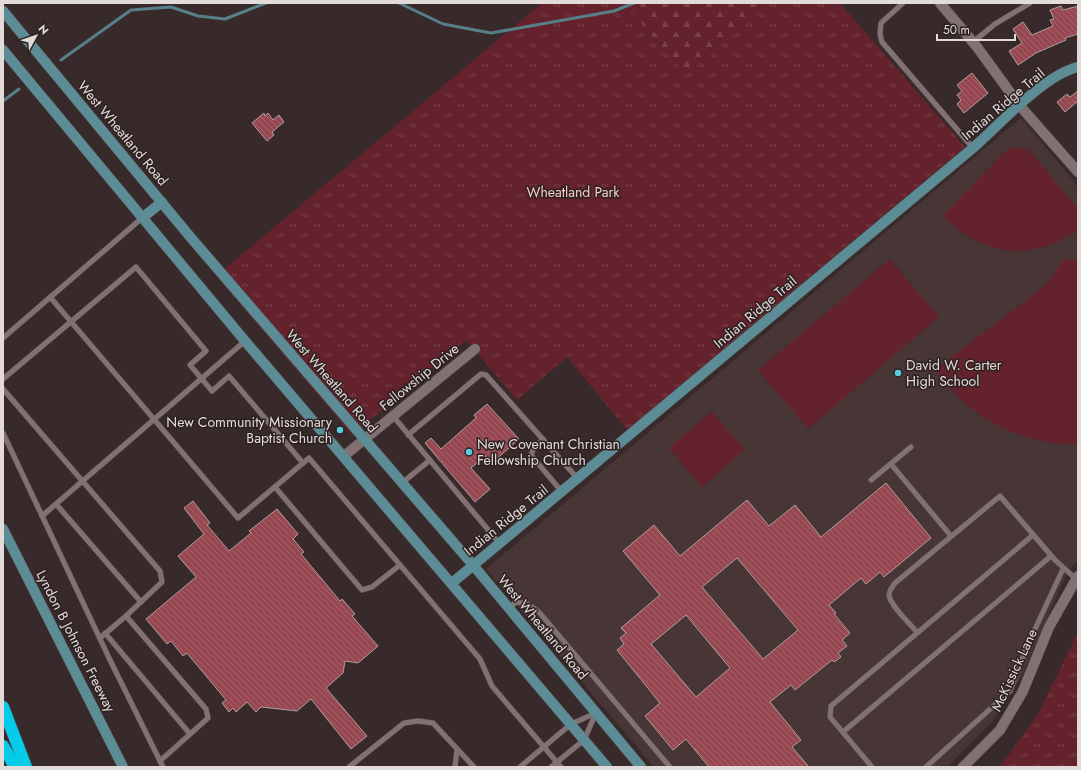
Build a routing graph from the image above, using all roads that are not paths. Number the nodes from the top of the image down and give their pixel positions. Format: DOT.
graph roads {
  1 [pos="903,3"];
  2 [pos="940,3"];
  3 [pos="1030,3"];
  4 [pos="3,11"];
  5 [pos="972,42"];
  6 [pos="3,50"];
  7 [pos="1078,67"];
  8 [pos="1020,106"];
  9 [pos="973,148"];
  10 [pos="1078,172"];
  11 [pos="162,202"];
  12 [pos="142,218"];
  13 [pos="50,297"];
  14 [pos="71,322"];
  15 [pos="3,338"];
  16 [pos="245,341"];
  17 [pos="475,349"];
  18 [pos="3,379"];
  19 [pos="202,379"];
  20 [pos="3,388"];
  21 [pos="393,416"];
  22 [pos="154,420"];
  23 [pos="3,433"];
  24 [pos="408,434"];
  25 [pos="543,439"];
  26 [pos="364,440"];
  27 [pos="911,447"];
  28 [pos="344,456"];
  29 [pos="430,460"];
  30 [pos="303,463"];
  31 [pos="891,464"];
  32 [pos="578,479"];
  33 [pos="872,480"];
  34 [pos="81,481"];
  35 [pos="402,483"];
  36 [pos="275,487"];
  37 [pos="562,492"];
  38 [pos="56,504"];
  39 [pos="42,516"];
  40 [pos="3,529"];
  41 [pos="1033,535"];
  42 [pos="951,536"];
  43 [pos="500,544"];
  44 [pos="1051,556"];
  45 [pos="400,565"];
  46 [pos="473,566"];
  47 [pos="1063,568"];
  48 [pos="1077,577"];
  49 [pos="452,583"];
  50 [pos="141,602"];
  51 [pos="509,608"];
  52 [pos="126,616"];
  53 [pos="917,632"];
  54 [pos="105,633"];
  55 [pos="100,638"];
  56 [pos="3,708"];
  57 [pos="596,713"];
  58 [pos="571,724"];
  59 [pos="843,732"];
  60 [pos="190,734"];
  61 [pos="584,740"];
  62 [pos="3,746"];
  63 [pos="544,747"];
  64 [pos="457,750"];
  65 [pos="160,761"];
  66 [pos="557,762"];
  67 [pos="15,767"];
  68 [pos="26,767"];
  69 [pos="123,767"];
  70 [pos="163,767"];
  71 [pos="349,767"];
  72 [pos="455,767"];
  73 [pos="474,767"];
  74 [pos="520,767"];
  75 [pos="551,767"];
  76 [pos="560,767"];
  77 [pos="607,767"];
  78 [pos="641,767"];
  79 [pos="670,767"];
  80 [pos="872,767"];
  81 [pos="926,767"];
  82 [pos="963,767"];
  1 -- 9 [label="lane"];
  2 -- 5 [label="street"];
  3 -- 5 [label="lane"];
  4 -- 11 [label="main road, West Wheatland Road"];
  5 -- 8 [label="street"];
  6 -- 12 [label="main road"];
  7 -- 8 [label="main road, Indian Ridge Trail"];
  8 -- 9 [label="main road, Indian Ridge Trail"];
  8 -- 10 [label="street"];
  9 -- 32 [label="main road, Indian Ridge Trail"];
  11 -- 12 [label="main road"];
  11 -- 26 [label="main road, West Wheatland Road"];
  12 -- 13 [label="lane"];
  12 -- 16 [label="main road"];
  13 -- 14 [label="lane"];
  13 -- 15 [label="lane"];
  14 -- 18 [label="lane"];
  14 -- 19 [label="lane"];
  14 -- 22 [label="lane"];
  16 -- 19 [label="lane"];
  16 -- 28 [label="main road"];
  17 -- 21 [label="street, Fellowship Drive"];
  19 -- 22 [label="lane"];
  19 -- 30 [label="lane"];
  20 -- 34 [label="lane"];
  21 -- 24 [label="lane"];
  21 -- 26 [label="street, Fellowship Drive"];
  22 -- 34 [label="lane"];
  22 -- 36 [label="lane"];
  23 -- 39 [label="lane"];
  24 -- 25 [label="lane"];
  24 -- 29 [label="lane"];
  25 -- 32 [label="lane"];
  25 -- 37 [label="lane"];
  26 -- 28 [label="street, Fellowship Drive"];
  26 -- 35 [label="main road, West Wheatland Road"];
  27 -- 31 [label="lane"];
  28 -- 49 [label="main road"];
  29 -- 35 [label="lane"];
  29 -- 43 [label="lane"];
  30 -- 36 [label="lane"];
  30 -- 45 [label="lane"];
  31 -- 33 [label="lane"];
  31 -- 42 [label="lane"];
  32 -- 37 [label="main road, Indian Ridge Trail"];
  34 -- 38 [label="lane"];
  34 -- 50 [label="lane"];
  35 -- 46 [label="main road, West Wheatland Road"];
  36 -- 45 [label="lane"];
  37 -- 43 [label="main road, Indian Ridge Trail"];
  38 -- 39 [label="lane"];
  38 -- 50 [label="lane"];
  39 -- 55 [label="lane"];
  40 -- 69 [label="main road, Lyndon B Johnson Freeway"];
  41 -- 42 [label="lane"];
  41 -- 44 [label="lane"];
  41 -- 53 [label="lane"];
  42 -- 53 [label="lane"];
  43 -- 46 [label="main road, Indian Ridge Trail"];
  44 -- 47 [label="lane"];
  44 -- 59 [label="lane"];
  45 -- 63 [label="lane"];
  46 -- 49 [label="main road, Indian Ridge Trail"];
  46 -- 51 [label="main road, West Wheatland Road"];
  47 -- 48 [label="lane"];
  47 -- 81 [label="lane"];
  48 -- 82 [label="street, McKissick Lane"];
  49 -- 58 [label="main road"];
  50 -- 52 [label="lane"];
  51 -- 57 [label="main road, West Wheatland Road"];
  51 -- 79 [label="lane"];
  52 -- 54 [label="lane"];
  52 -- 60 [label="lane"];
  53 -- 59 [label="lane"];
  54 -- 55 [label="lane"];
  54 -- 60 [label="lane"];
  55 -- 65 [label="lane"];
  56 -- 68 [label="highway"];
  57 -- 58 [label="lane"];
  57 -- 61 [label="lane"];
  57 -- 78 [label="main road, West Wheatland Road"];
  58 -- 61 [label="main road"];
  58 -- 63 [label="lane"];
  59 -- 80 [label="lane"];
  60 -- 65 [label="lane"];
  61 -- 66 [label="lane"];
  61 -- 77 [label="main road"];
  62 -- 67 [label="highway"];
  63 -- 66 [label="lane"];
  63 -- 74 [label="lane"];
  64 -- 71 [label="lane"];
  64 -- 72 [label="lane"];
  64 -- 73 [label="lane"];
  65 -- 70 [label="lane"];
  66 -- 75 [label="lane"];
  66 -- 76 [label="lane"];
}
